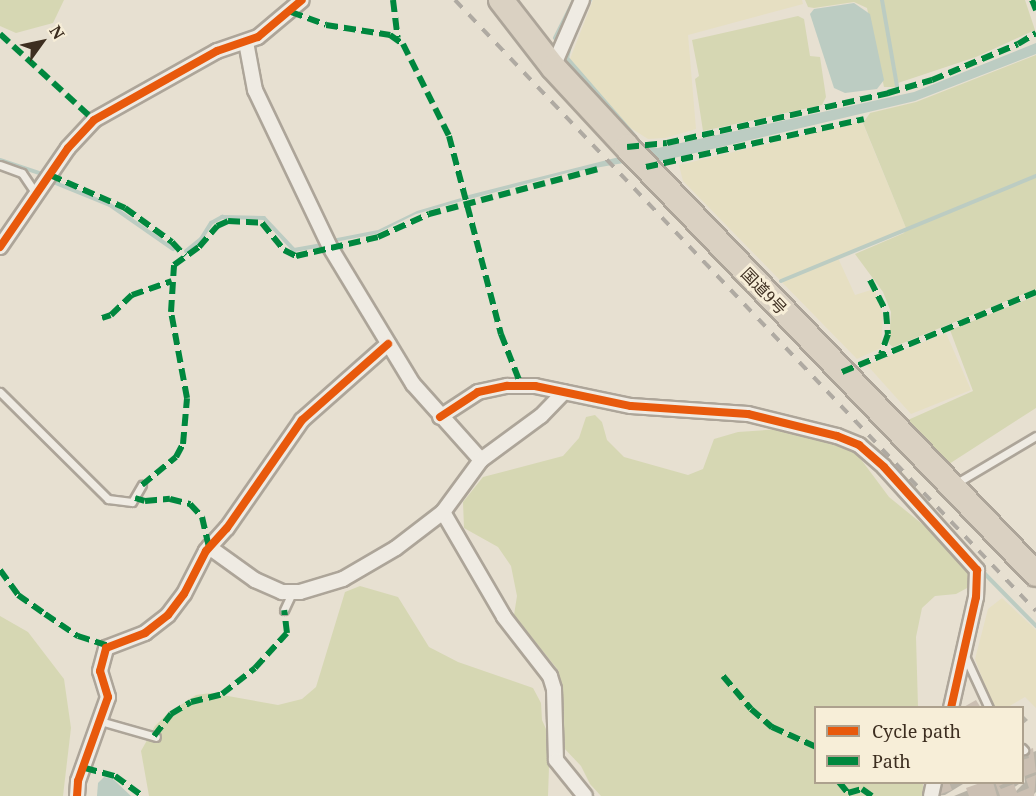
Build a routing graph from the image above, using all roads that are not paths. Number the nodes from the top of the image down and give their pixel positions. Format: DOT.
graph roads {
  1 [pos="302,0"];
  2 [pos="501,0"];
  3 [pos="582,0"];
  4 [pos="246,42"];
  5 [pos="553,67"];
  6 [pos="0,165"];
  7 [pos="36,194"];
  8 [pos="0,247"];
  9 [pos="388,344"];
  10 [pos="0,392"];
  11 [pos="564,392"];
  12 [pos="440,417"];
  13 [pos="1036,436"];
  14 [pos="481,460"];
  15 [pos="142,485"];
  16 [pos="950,487"];
  17 [pos="443,512"];
  18 [pos="209,546"];
  19 [pos="1036,574"];
  20 [pos="292,593"];
  21 [pos="284,610"];
  22 [pos="964,653"];
  23 [pos="951,706"];
  24 [pos="988,706"];
  25 [pos="100,721"];
  26 [pos="156,736"];
  27 [pos="77,796"];
  28 [pos="585,796"];
  1 -- 4 [label="street"];
  2 -- 5 [label="highway, 国道9号"];
  3 -- 5 [label="street"];
  4 -- 7 [label="street"];
  4 -- 9 [label="street"];
  5 -- 16 [label="highway, 国道9号"];
  6 -- 7 [label="lane"];
  7 -- 8 [label="street"];
  9 -- 12 [label="street"];
  9 -- 18 [label="street"];
  10 -- 15 [label="lane"];
  11 -- 12 [label="street"];
  11 -- 14 [label="street"];
  11 -- 22 [label="street"];
  12 -- 14 [label="street"];
  13 -- 16 [label="lane"];
  14 -- 17 [label="street"];
  16 -- 19 [label="highway, 国道9号"];
  17 -- 20 [label="street"];
  17 -- 28 [label="street"];
  18 -- 20 [label="street"];
  18 -- 25 [label="street"];
  20 -- 21 [label="lane"];
  22 -- 23 [label="street"];
  22 -- 24 [label="lane"];
  25 -- 26 [label="lane"];
  25 -- 27 [label="street"];
}
